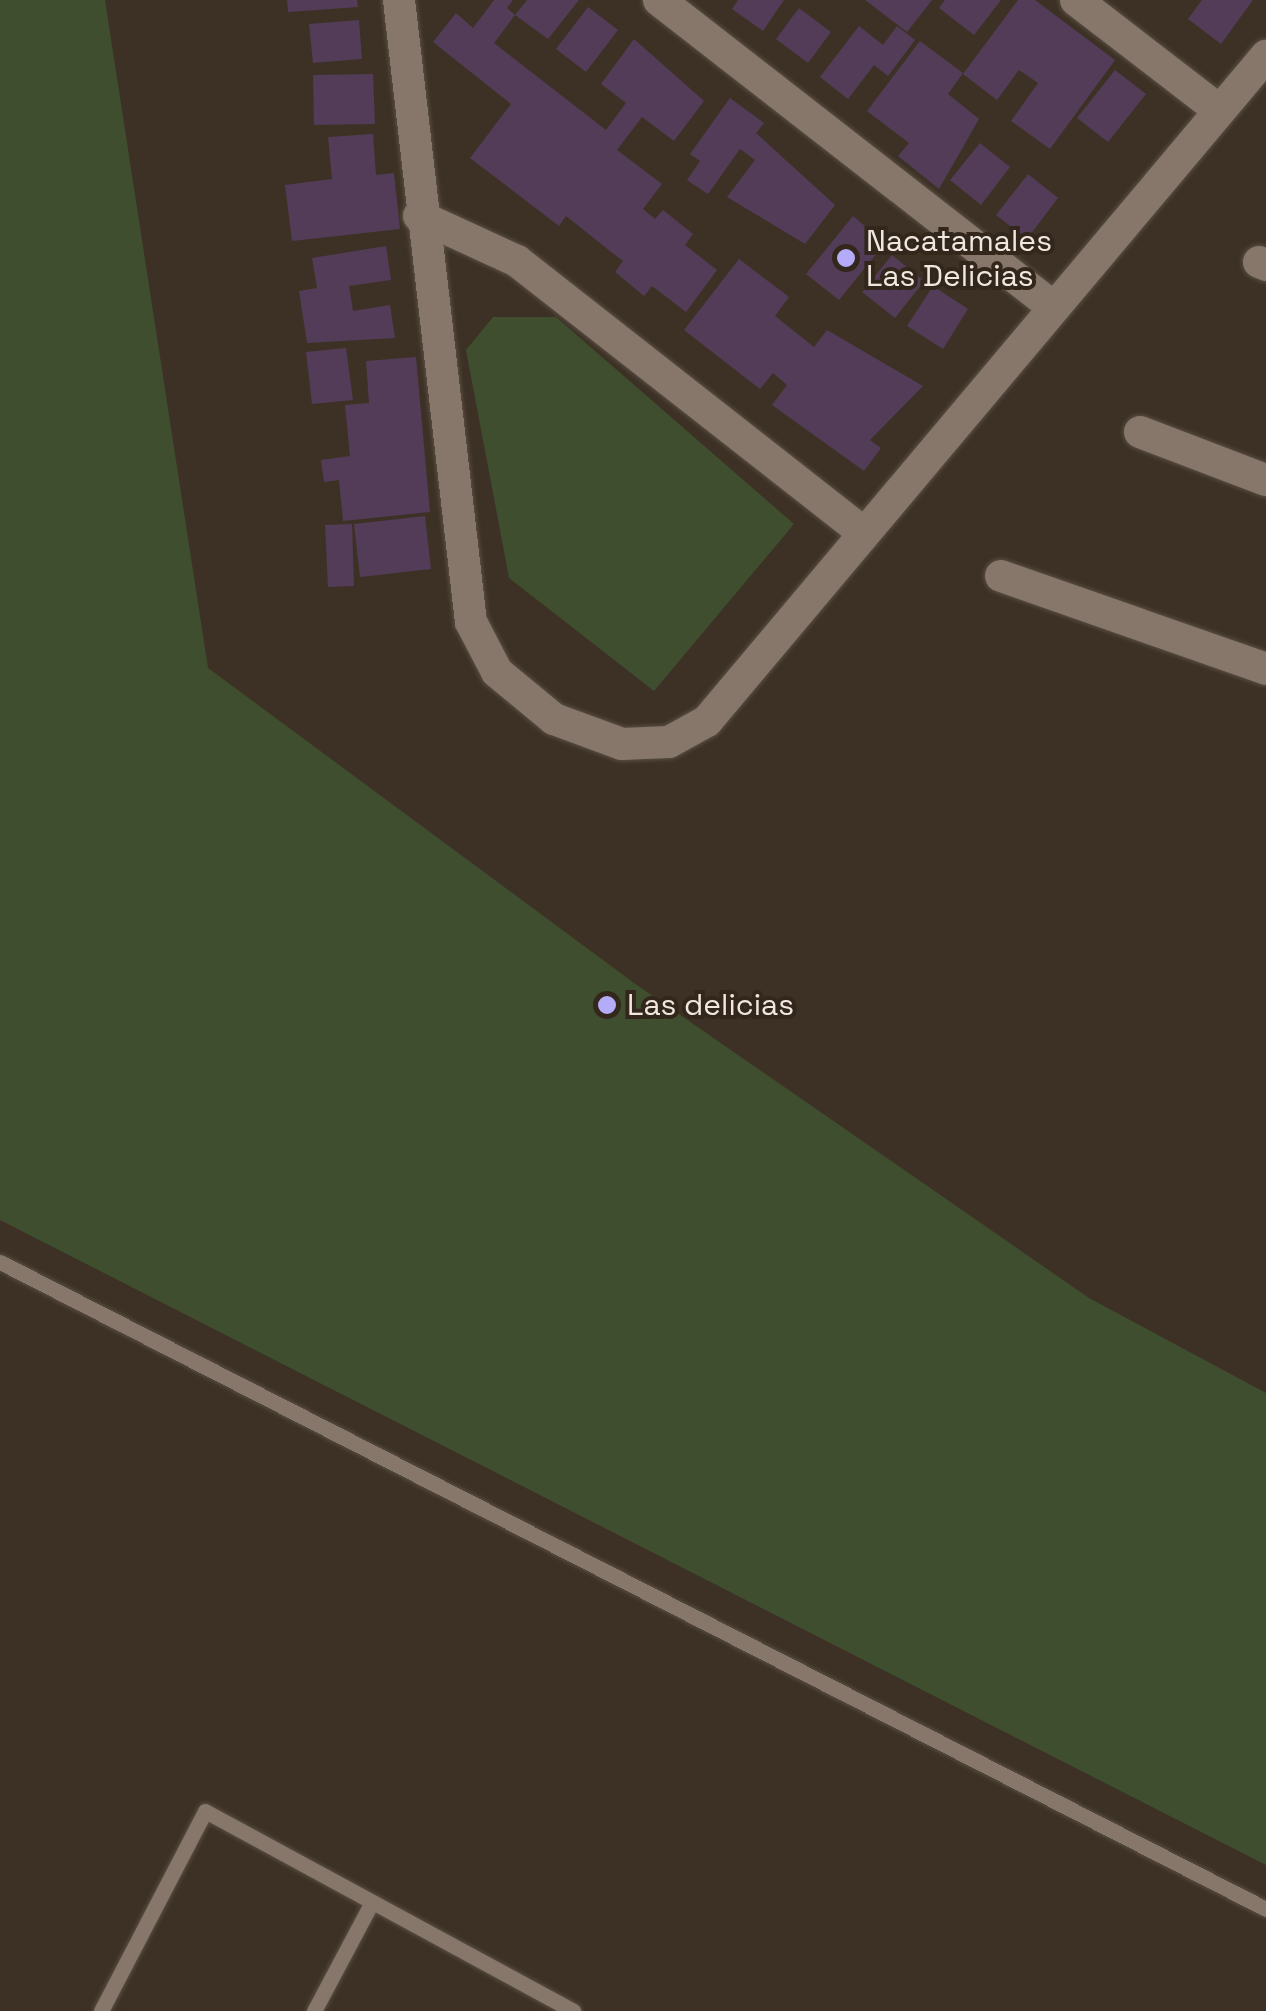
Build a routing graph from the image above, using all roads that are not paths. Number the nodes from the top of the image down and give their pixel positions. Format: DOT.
graph roads {
  1 [pos="398,0"];
  2 [pos="658,0"];
  3 [pos="1076,0"];
  4 [pos="1266,56"];
  5 [pos="1219,110"];
  6 [pos="420,216"];
  7 [pos="1051,305"];
  8 [pos="1140,432"];
  9 [pos="1266,480"];
  10 [pos="862,530"];
  11 [pos="1002,576"];
  12 [pos="1266,669"];
  13 [pos="0,1262"];
  14 [pos="370,1904"];
  15 [pos="1266,1910"];
  16 [pos="101,2011"];
  17 [pos="314,2011"];
  18 [pos="573,2011"];
  1 -- 6 [label="street"];
  2 -- 7 [label="street"];
  3 -- 5 [label="street"];
  4 -- 5 [label="street"];
  5 -- 7 [label="street"];
  6 -- 10 [label="street"];
  6 -- 10 [label="street"];
  7 -- 10 [label="street"];
  8 -- 9 [label="street"];
  11 -- 12 [label="street"];
  13 -- 15 [label="lane"];
  14 -- 16 [label="lane"];
  14 -- 17 [label="lane"];
  14 -- 18 [label="lane"];
}
